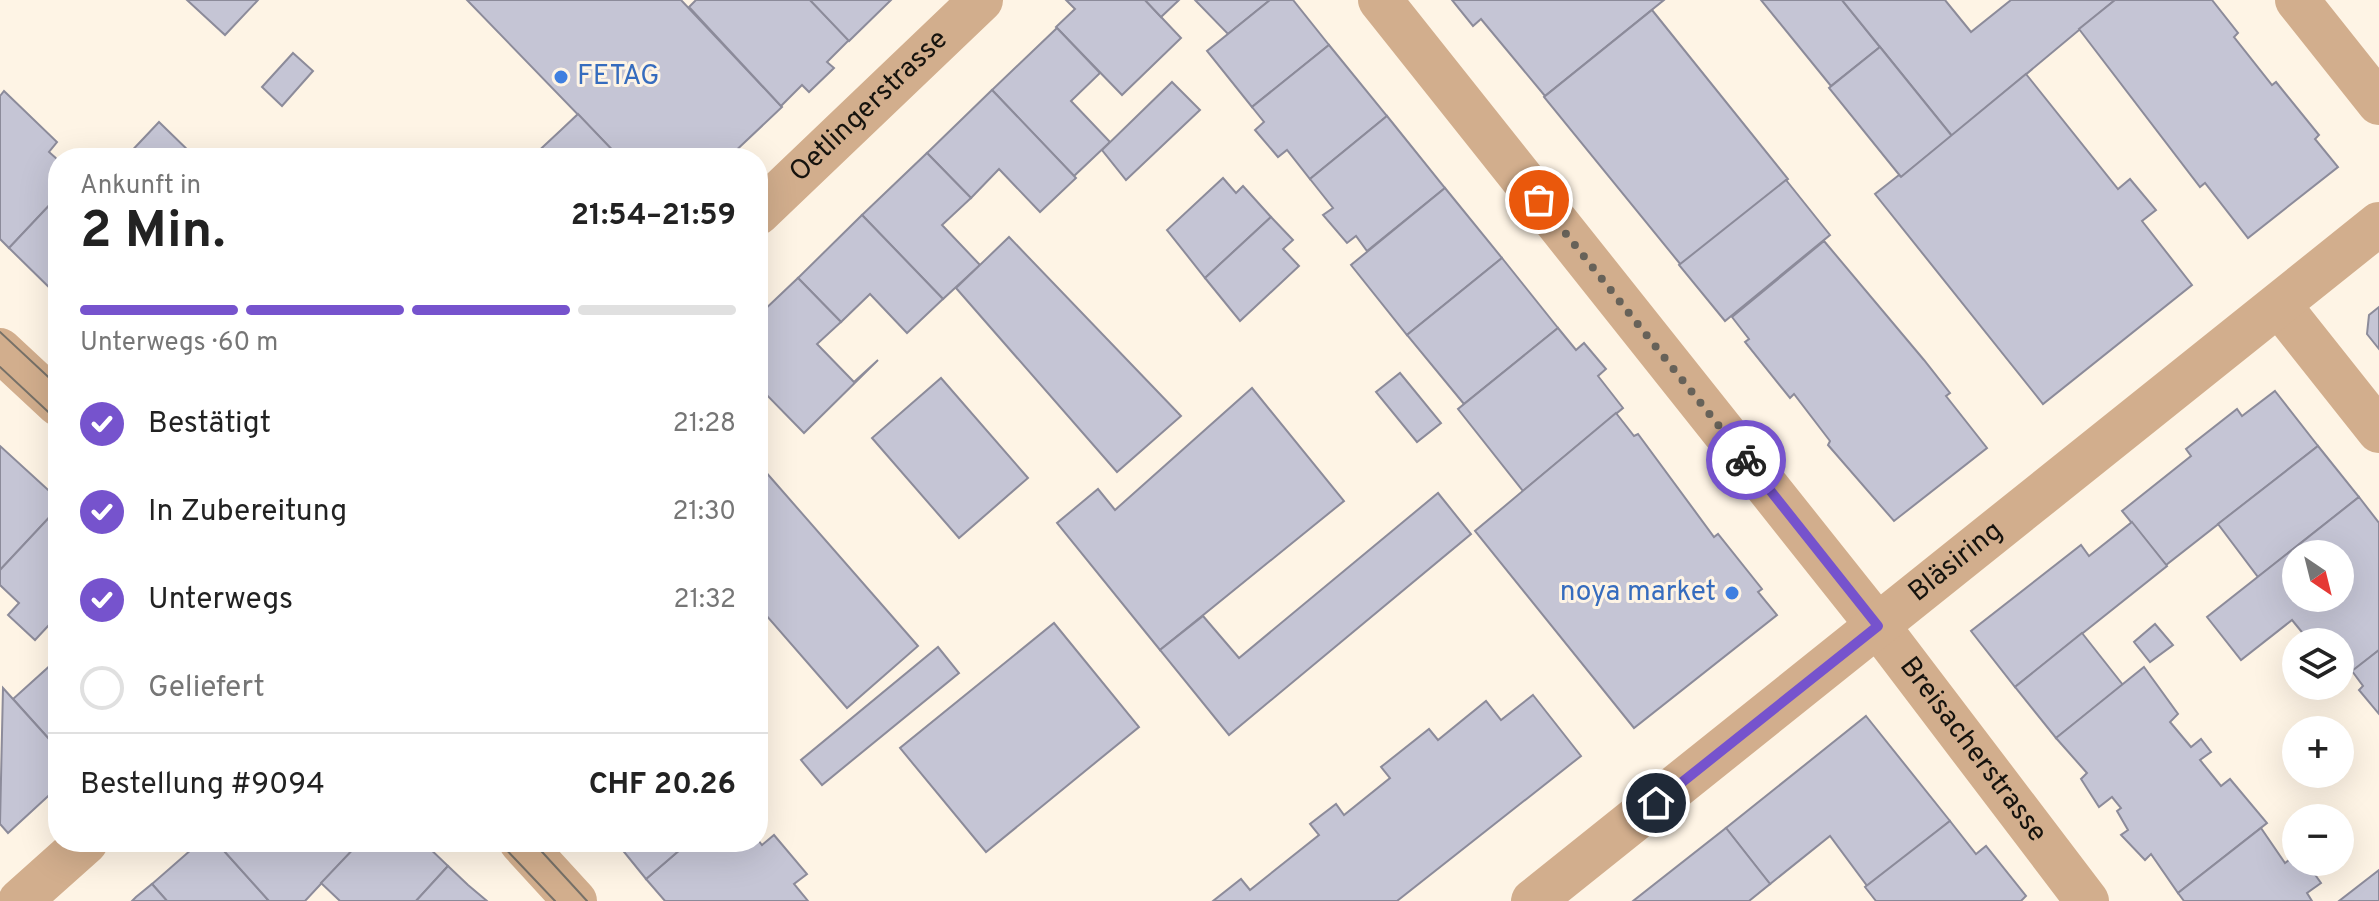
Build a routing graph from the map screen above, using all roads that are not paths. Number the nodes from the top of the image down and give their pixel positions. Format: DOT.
graph roads {
  1 [pos="981,0"];
  2 [pos="1380,0"];
  3 [pos="2297,0"];
  4 [pos="2379,103"];
  5 [pos="768,203"];
  6 [pos="2379,224"];
  7 [pos="2279,305"];
  8 [pos="0,350"];
  9 [pos="48,395"];
  10 [pos="2379,431"];
  11 [pos="1878,626"];
  12 [pos="75,852"];
  13 [pos="530,852"];
  14 [pos="20,901"];
  15 [pos="575,901"];
  16 [pos="1533,901"];
  17 [pos="2087,901"];
  1 -- 5 [label="street, Oetlingerstrasse"];
  2 -- 11 [label="street, Breisacherstrasse"];
  3 -- 4 [label="street"];
  6 -- 7 [label="street, Bläsiring"];
  7 -- 10 [label="street"];
  7 -- 11 [label="street, Bläsiring"];
  8 -- 9 [label="street"];
  11 -- 16 [label="street, Bläsiring"];
  11 -- 17 [label="street, Breisacherstrasse"];
  12 -- 14 [label="street"];
  13 -- 15 [label="street"];
}
